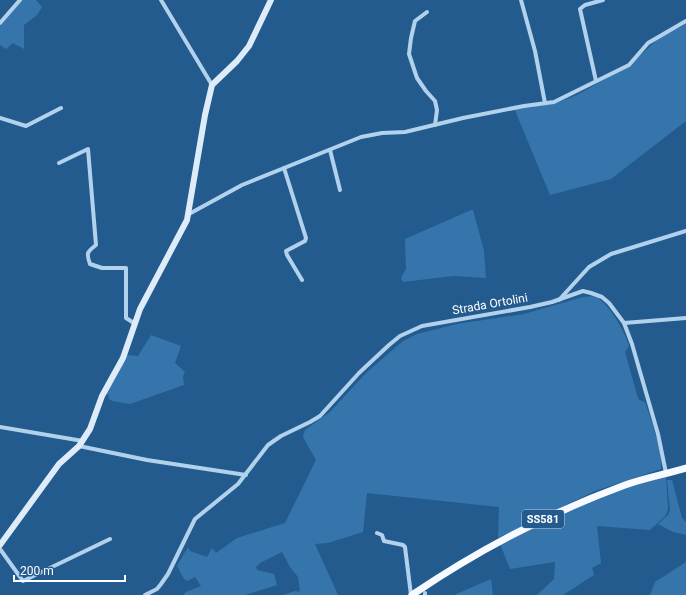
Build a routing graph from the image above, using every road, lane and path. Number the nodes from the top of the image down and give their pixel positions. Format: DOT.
graph roads {
  1 [pos="20,0"];
  2 [pos="161,0"];
  3 [pos="271,0"];
  4 [pos="520,0"];
  5 [pos="603,0"];
  6 [pos="427,12"];
  7 [pos="2,17"];
  8 [pos="686,21"];
  9 [pos="0,23"];
  10 [pos="596,82"];
  11 [pos="212,85"];
  12 [pos="545,103"];
  13 [pos="61,108"];
  14 [pos="0,118"];
  15 [pos="435,125"];
  16 [pos="330,150"];
  17 [pos="59,163"];
  18 [pos="284,168"];
  19 [pos="340,190"];
  20 [pos="189,214"];
  21 [pos="686,231"];
  22 [pos="302,280"];
  23 [pos="558,300"];
  24 [pos="686,318"];
  25 [pos="134,323"];
  26 [pos="624,323"];
  27 [pos="0,427"];
  28 [pos="80,444"];
  29 [pos="686,468"];
  30 [pos="666,473"];
  31 [pos="246,475"];
  32 [pos="377,533"];
  33 [pos="110,539"];
  34 [pos="0,545"];
  35 [pos="0,549"];
  36 [pos="145,595"];
  37 [pos="411,595"];
  1 -- 7 [label="street"];
  2 -- 11 [label="street"];
  3 -- 11 [label="main road"];
  4 -- 12 [label="street"];
  5 -- 10 [label="street"];
  6 -- 15 [label="street"];
  7 -- 9 [label="street"];
  8 -- 10 [label="street"];
  10 -- 12 [label="street"];
  11 -- 20 [label="main road"];
  12 -- 15 [label="street"];
  13 -- 14 [label="street"];
  15 -- 16 [label="street"];
  16 -- 18 [label="street"];
  16 -- 19 [label="street"];
  17 -- 25 [label="street"];
  18 -- 20 [label="street"];
  18 -- 22 [label="street"];
  20 -- 25 [label="main road"];
  21 -- 23 [label="street"];
  23 -- 26 [label="street, Strada Ortolini"];
  23 -- 31 [label="street, Strada Ortolini"];
  24 -- 26 [label="street"];
  25 -- 28 [label="main road"];
  26 -- 30 [label="street, Strada Ortolini"];
  27 -- 28 [label="street"];
  28 -- 31 [label="street"];
  28 -- 34 [label="main road"];
  29 -- 30 [label="main road, SS581"];
  30 -- 37 [label="main road, SS581"];
  31 -- 36 [label="street, Strada Ortolini"];
  32 -- 37 [label="street"];
  33 -- 35 [label="street"];
}
